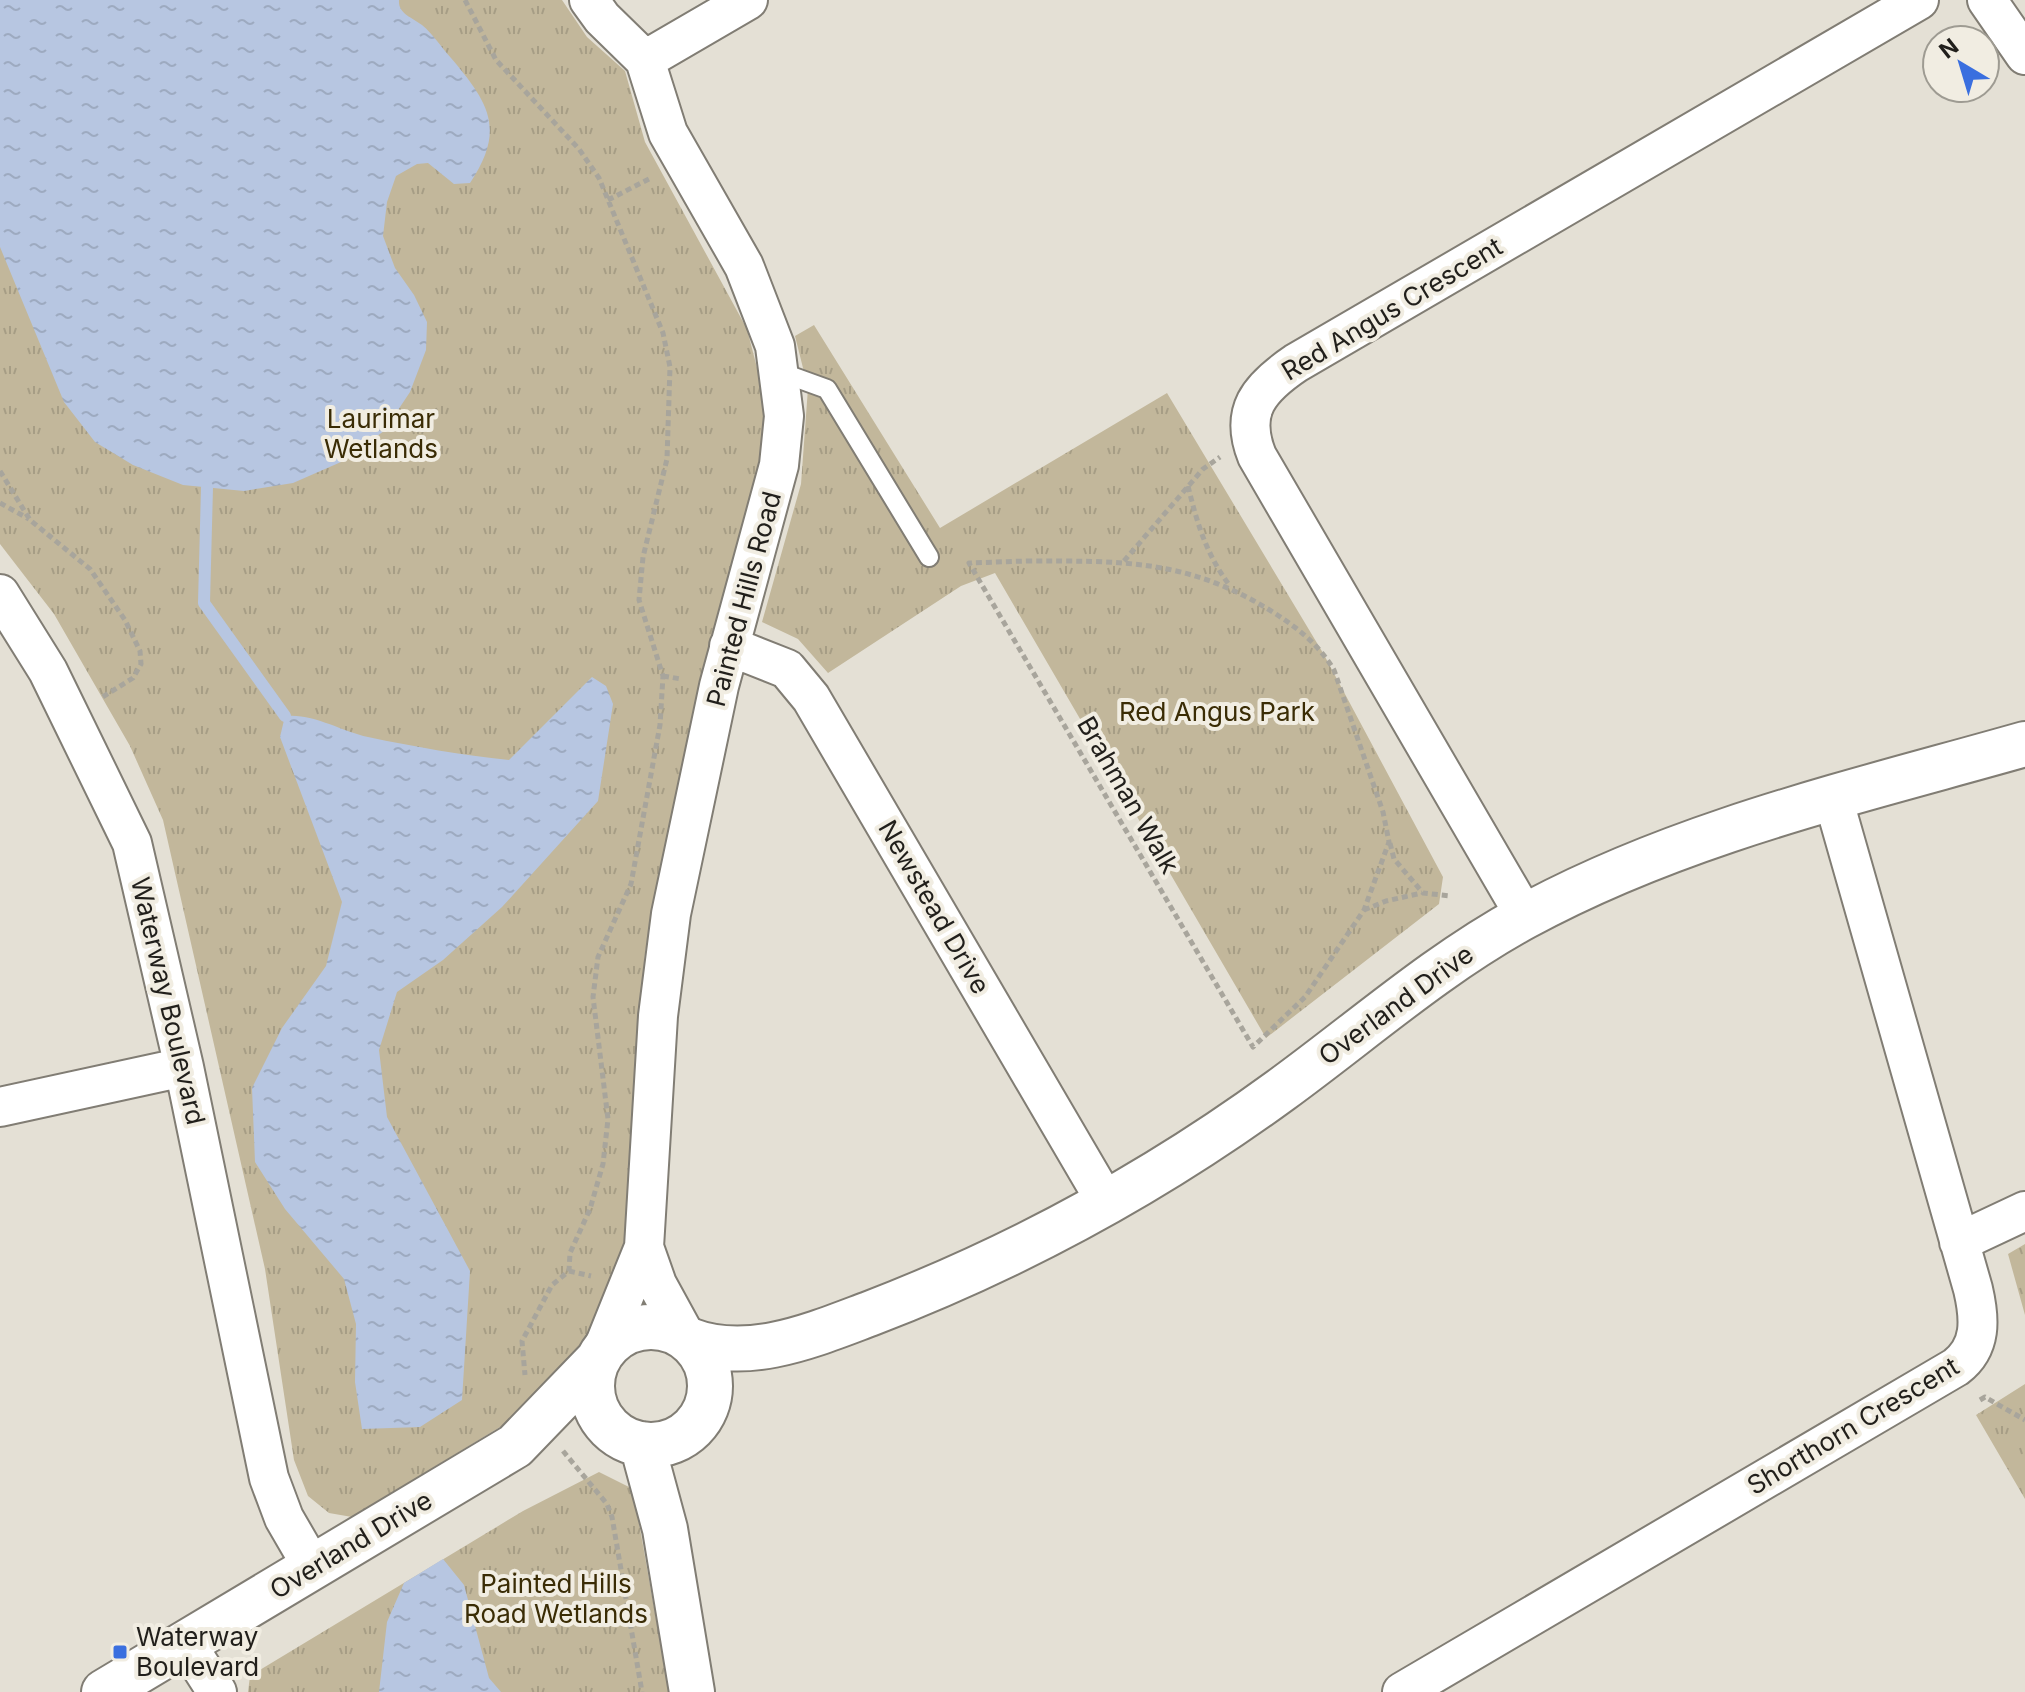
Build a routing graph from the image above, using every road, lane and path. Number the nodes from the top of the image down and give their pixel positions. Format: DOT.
graph roads {
  1 [pos="465,0"];
  2 [pos="589,0"];
  3 [pos="748,0"];
  4 [pos="1919,0"];
  5 [pos="1987,0"];
  6 [pos="2025,55"];
  7 [pos="645,60"];
  8 [pos="682,160"];
  9 [pos="608,200"];
  10 [pos="780,372"];
  11 [pos="1250,438"];
  12 [pos="0,471"];
  13 [pos="1188,486"];
  14 [pos="0,503"];
  15 [pos="30,520"];
  16 [pos="929,557"];
  17 [pos="1124,562"];
  18 [pos="1230,586"];
  19 [pos="0,594"];
  20 [pos="729,646"];
  21 [pos="70,717"];
  22 [pos="2025,744"];
  23 [pos="1833,798"];
  24 [pos="1389,842"];
  25 [pos="1423,893"];
  26 [pos="1451,896"];
  27 [pos="1364,910"];
  28 [pos="1525,916"];
  29 [pos="184,1067"];
  30 [pos="0,1107"];
  31 [pos="1106,1202"];
  32 [pos="2025,1211"];
  33 [pos="1959,1242"];
  34 [pos="644,1247"];
  35 [pos="687,1338"];
  36 [pos="800,1340"];
  37 [pos="598,1358"];
  38 [pos="705,1411"];
  39 [pos="538,1433"];
  40 [pos="638,1444"];
  41 [pos="665,1529"];
  42 [pos="313,1568"];
  43 [pos="187,1645"];
  44 [pos="104,1692"];
  45 [pos="217,1692"];
  46 [pos="642,1692"];
  47 [pos="692,1692"];
  48 [pos="1402,1692"];
  1 -- 9 [label="path"];
  2 -- 7 [label="street"];
  3 -- 7 [label="street"];
  4 -- 11 [label="street, Red Angus Crescent"];
  5 -- 6 [label="street"];
  7 -- 8 [label="street, Painted Hills Road"];
  8 -- 9 [label="path"];
  8 -- 10 [label="street, Painted Hills Road"];
  9 -- 39 [label="path"];
  10 -- 16 [label="lane"];
  10 -- 20 [label="street, Painted Hills Road"];
  11 -- 13 [label="path"];
  11 -- 28 [label="street"];
  12 -- 15 [label="path"];
  13 -- 17 [label="path"];
  13 -- 18 [label="path"];
  14 -- 15 [label="path"];
  15 -- 21 [label="path"];
  17 -- 18 [label="path"];
  17 -- 27 [label="path, Brahman Walk"];
  18 -- 24 [label="path"];
  19 -- 21 [label="street, Waterway Boulevard"];
  20 -- 31 [label="street, Newstead Drive"];
  20 -- 34 [label="street, Painted Hills Road"];
  21 -- 29 [label="street, Waterway Boulevard"];
  22 -- 23 [label="street, Overland Drive"];
  23 -- 28 [label="street, Overland Drive"];
  23 -- 33 [label="street, Shorthorn Crescent"];
  24 -- 25 [label="path"];
  24 -- 27 [label="path"];
  25 -- 26 [label="path"];
  25 -- 27 [label="path"];
  28 -- 31 [label="street, Overland Drive"];
  29 -- 30 [label="street"];
  29 -- 42 [label="street, Waterway Boulevard"];
  31 -- 36 [label="street, Overland Drive"];
  32 -- 33 [label="street"];
  33 -- 48 [label="street, Shorthorn Crescent"];
  34 -- 35 [label="street, Painted Hills Road"];
  34 -- 37 [label="street, Painted Hills Road"];
  35 -- 36 [label="street, Overland Drive"];
  35 -- 37 [label="street"];
  35 -- 38 [label="street"];
  36 -- 38 [label="street, Overland Drive"];
  37 -- 39 [label="street, Overland Drive"];
  37 -- 40 [label="street"];
  38 -- 40 [label="street"];
  38 -- 41 [label="street"];
  39 -- 40 [label="street, Overland Drive"];
  39 -- 42 [label="street, Overland Drive"];
  39 -- 46 [label="path"];
  40 -- 41 [label="street"];
  41 -- 47 [label="street"];
  42 -- 43 [label="street, Overland Drive"];
  43 -- 44 [label="street, Overland Drive"];
  43 -- 45 [label="street"];
}
